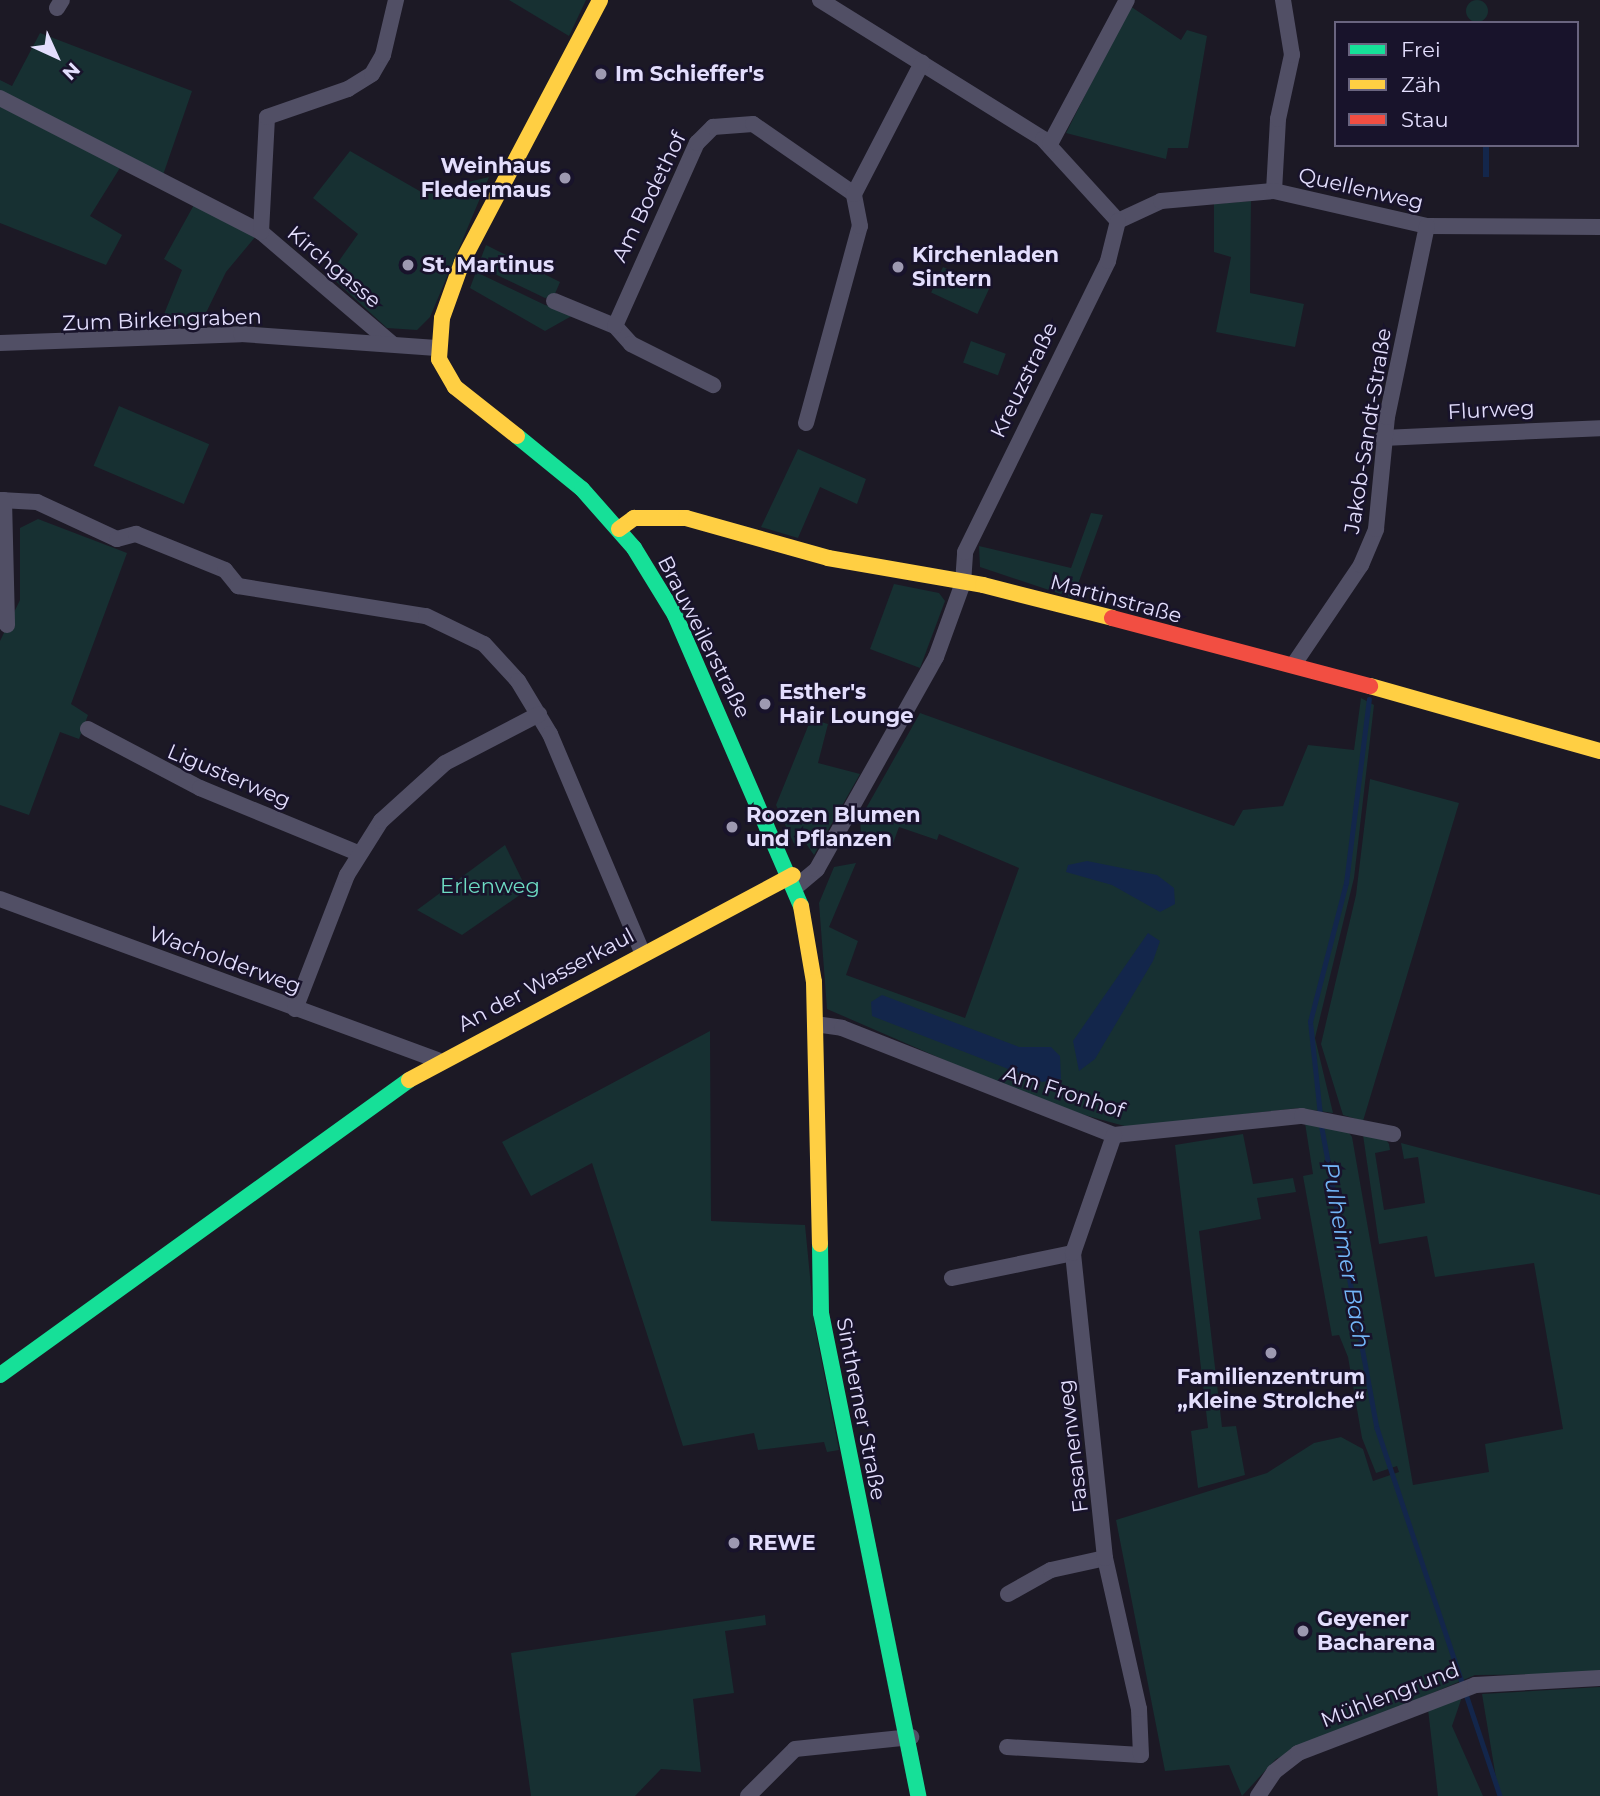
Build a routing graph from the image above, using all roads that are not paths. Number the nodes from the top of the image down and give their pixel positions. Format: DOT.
graph roads {
  1 [pos="396,0"];
  2 [pos="600,0"];
  3 [pos="820,0"];
  4 [pos="1127,0"];
  5 [pos="1283,0"];
  6 [pos="922,63"];
  7 [pos="0,98"];
  8 [pos="1050,144"];
  9 [pos="1273,191"];
  10 [pos="854,194"];
  11 [pos="1118,220"];
  12 [pos="1427,226"];
  13 [pos="1600,227"];
  14 [pos="261,232"];
  15 [pos="554,301"];
  16 [pos="615,326"];
  17 [pos="392,344"];
  18 [pos="7,345"];
  19 [pos="437,348"];
  20 [pos="713,385"];
  21 [pos="806,423"];
  22 [pos="1600,428"];
  23 [pos="1383,438"];
  24 [pos="2,500"];
  25 [pos="619,529"];
  26 [pos="963,583"];
  27 [pos="7,625"];
  28 [pos="1294,664"];
  29 [pos="539,714"];
  30 [pos="88,729"];
  31 [pos="1600,751"];
  32 [pos="358,853"];
  33 [pos="795,881"];
  34 [pos="0,899"];
  35 [pos="642,953"];
  36 [pos="295,1009"];
  37 [pos="815,1024"];
  38 [pos="437,1060"];
  39 [pos="1393,1134"];
  40 [pos="1114,1135"];
  41 [pos="1073,1254"];
  42 [pos="951,1278"];
  43 [pos="0,1376"];
  44 [pos="1105,1558"];
  45 [pos="1008,1594"];
  46 [pos="1600,1678"];
  47 [pos="911,1737"];
  48 [pos="1007,1747"];
  49 [pos="748,1796"];
  50 [pos="918,1796"];
  51 [pos="1258,1796"];
  1 -- 14 [label="street, Kirchgasse"];
  2 -- 19 [label="street"];
  3 -- 6 [label="street"];
  4 -- 8 [label="street"];
  5 -- 9 [label="street"];
  6 -- 8 [label="street"];
  6 -- 10 [label="street"];
  7 -- 14 [label="street"];
  8 -- 11 [label="street"];
  9 -- 11 [label="street, Quellenweg"];
  9 -- 12 [label="street, Quellenweg"];
  10 -- 16 [label="street, Am Bodethof"];
  10 -- 21 [label="street"];
  11 -- 26 [label="street, Kreuzstraße"];
  12 -- 13 [label="street, Quellenweg"];
  12 -- 23 [label="street, Jakob-Sandt-Straße"];
  14 -- 17 [label="street, Kirchgasse"];
  15 -- 16 [label="street"];
  16 -- 20 [label="street"];
  17 -- 18 [label="street, Zum Birkengraben"];
  17 -- 19 [label="street, Zum Birkengraben"];
  19 -- 25 [label="street, Brauweilerstraße"];
  22 -- 23 [label="street, Flurweg"];
  23 -- 28 [label="street, Jakob-Sandt-Straße"];
  24 -- 27 [label="street"];
  24 -- 29 [label="street"];
  25 -- 26 [label="street, Martinstraße"];
  25 -- 33 [label="street, Brauweilerstraße"];
  26 -- 28 [label="street, Martinstraße"];
  26 -- 33 [label="street, Kreuzstraße"];
  28 -- 31 [label="street, Martinstraße"];
  29 -- 32 [label="street"];
  29 -- 35 [label="street"];
  30 -- 32 [label="street, Ligusterweg"];
  32 -- 36 [label="street"];
  33 -- 35 [label="street, An der Wasserkaul"];
  33 -- 37 [label="street, Brauweilerstraße"];
  34 -- 36 [label="street, Wacholderweg"];
  35 -- 38 [label="street, An der Wasserkaul"];
  36 -- 38 [label="street, Wacholderweg"];
  37 -- 40 [label="street, Am Fronhof"];
  37 -- 47 [label="street, Sintherner Straße"];
  38 -- 43 [label="street, An der Wasserkaul"];
  39 -- 40 [label="street, Am Fronhof"];
  40 -- 41 [label="street, Fasanenweg"];
  41 -- 42 [label="street"];
  41 -- 44 [label="street, Fasanenweg"];
  44 -- 45 [label="street"];
  44 -- 48 [label="street, Fasanenweg"];
  46 -- 51 [label="street, Mühlengrund"];
  47 -- 49 [label="street"];
  47 -- 50 [label="street, Sintherner Straße"];
}
